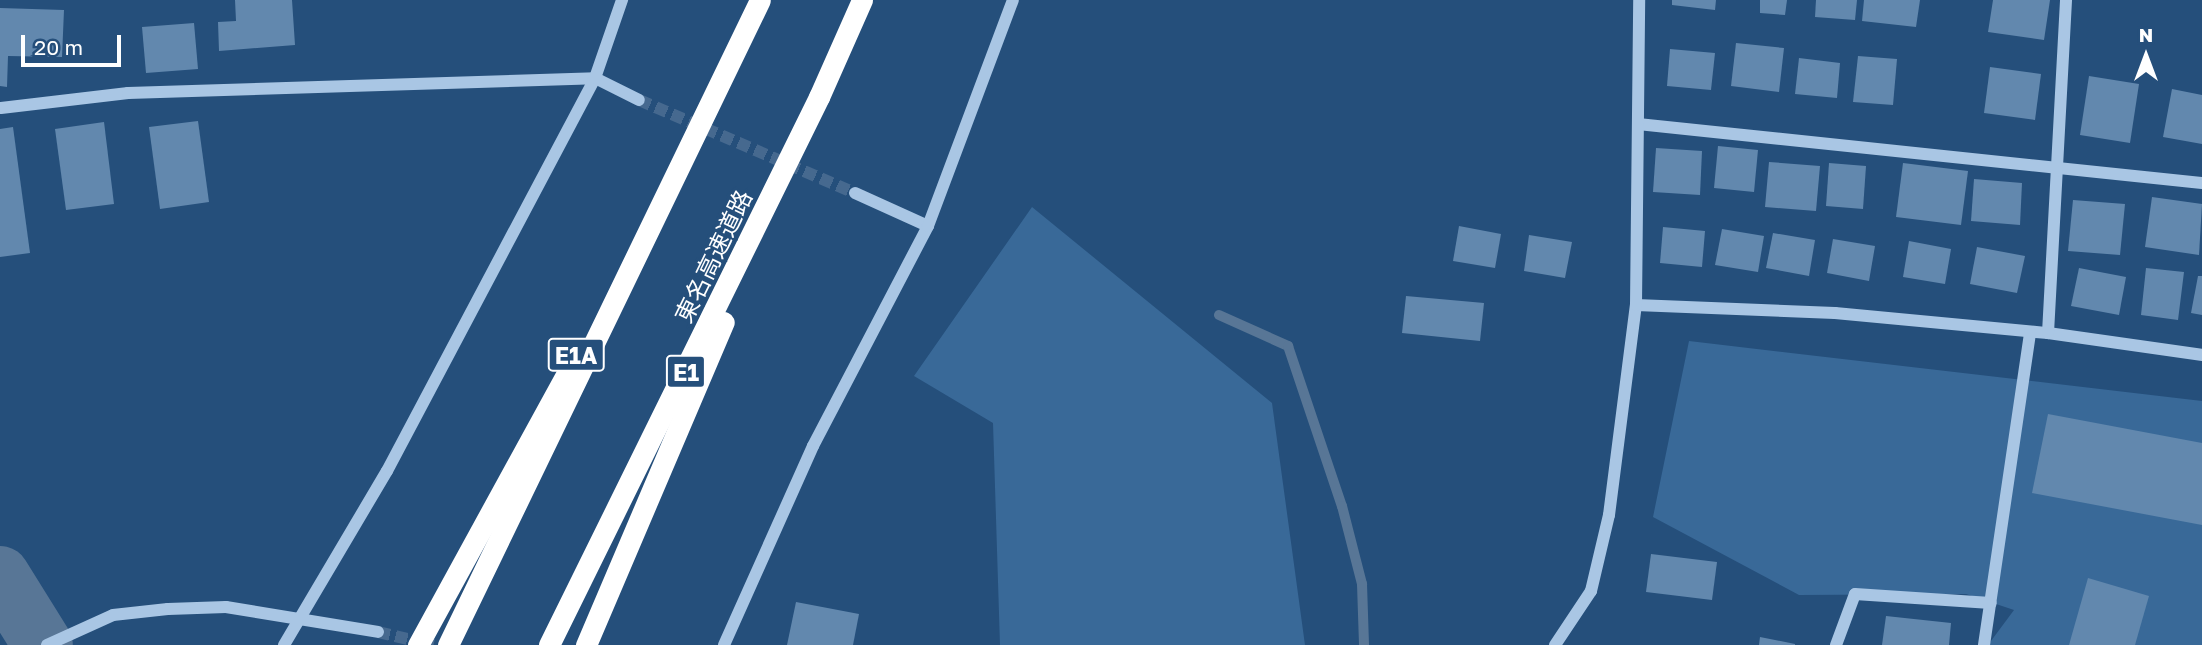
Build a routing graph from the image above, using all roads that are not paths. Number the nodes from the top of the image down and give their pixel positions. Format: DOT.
graph roads {
  1 [pos="622,0"];
  2 [pos="760,0"];
  3 [pos="862,0"];
  4 [pos="1013,0"];
  5 [pos="1639,0"];
  6 [pos="2066,0"];
  7 [pos="731,63"];
  8 [pos="595,78"];
  9 [pos="819,97"];
  10 [pos="639,100"];
  11 [pos="1,108"];
  12 [pos="1638,124"];
  13 [pos="2056,170"];
  14 [pos="2202,183"];
  15 [pos="855,192"];
  16 [pos="928,226"];
  17 [pos="1636,304"];
  18 [pos="2030,332"];
  19 [pos="2048,333"];
  20 [pos="2202,355"];
  21 [pos="1990,603"];
  22 [pos="298,622"];
  23 [pos="378,632"];
  24 [pos="47,645"];
  25 [pos="284,645"];
  26 [pos="418,645"];
  27 [pos="449,645"];
  28 [pos="549,645"];
  29 [pos="586,645"];
  30 [pos="724,645"];
  31 [pos="1555,645"];
  32 [pos="1836,645"];
  33 [pos="1984,645"];
  1 -- 8 [label="street"];
  2 -- 7 [label="highway"];
  3 -- 9 [label="highway, 東名高速道路 / E1"];
  4 -- 16 [label="street"];
  5 -- 12 [label="street"];
  6 -- 13 [label="street"];
  7 -- 26 [label="highway, E1A"];
  7 -- 27 [label="highway"];
  8 -- 10 [label="street"];
  8 -- 11 [label="street"];
  8 -- 22 [label="street"];
  9 -- 28 [label="highway, 東名高速道路 / E1"];
  9 -- 29 [label="highway"];
  12 -- 13 [label="street"];
  12 -- 17 [label="street"];
  13 -- 14 [label="street"];
  13 -- 19 [label="street"];
  15 -- 16 [label="street"];
  16 -- 30 [label="street"];
  17 -- 18 [label="street"];
  17 -- 31 [label="street"];
  18 -- 19 [label="street"];
  18 -- 21 [label="street"];
  19 -- 20 [label="street"];
  21 -- 32 [label="street"];
  21 -- 33 [label="street"];
  22 -- 23 [label="street"];
  22 -- 24 [label="street"];
  22 -- 25 [label="street"];
}
